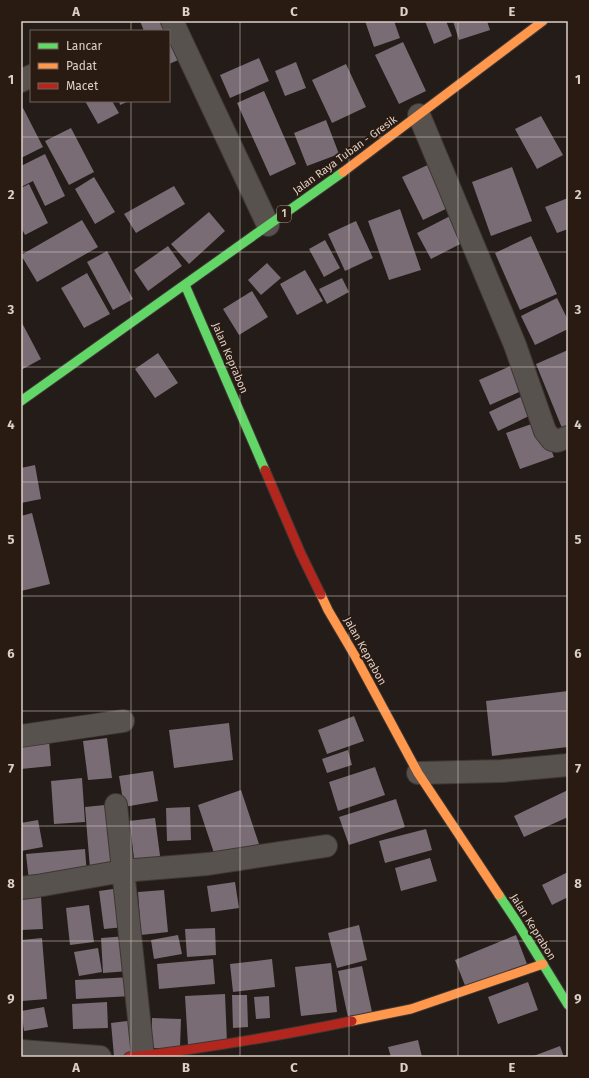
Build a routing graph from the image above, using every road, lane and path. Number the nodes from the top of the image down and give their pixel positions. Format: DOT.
graph roads {
  1 [pos="172,21"];
  2 [pos="543,21"];
  3 [pos="30,76"];
  4 [pos="21,81"];
  5 [pos="419,115"];
  6 [pos="268,225"];
  7 [pos="185,285"];
  8 [pos="21,401"];
  9 [pos="568,438"];
  10 [pos="123,721"];
  11 [pos="21,736"];
  12 [pos="568,765"];
  13 [pos="418,774"];
  14 [pos="116,805"];
  15 [pos="326,846"];
  16 [pos="123,872"];
  17 [pos="21,888"];
  18 [pos="543,964"];
  19 [pos="568,1005"];
  20 [pos="21,1050"];
  21 [pos="136,1056"];
  22 [pos="100,1057"];
  1 -- 6 [label="street"];
  2 -- 5 [label="main road, Jalan Raya Tuban - Gresik / 1"];
  3 -- 4 [label="street"];
  5 -- 6 [label="main road, Jalan Raya Tuban - Gresik / 1"];
  5 -- 9 [label="street"];
  6 -- 7 [label="main road, Jalan Raya Tuban - Gresik / 1"];
  7 -- 8 [label="main road, Jalan Raya Tuban - Gresik / 1"];
  7 -- 13 [label="main road, Jalan Keprabon"];
  10 -- 11 [label="street"];
  12 -- 13 [label="street"];
  13 -- 18 [label="main road, Jalan Keprabon"];
  14 -- 16 [label="street"];
  15 -- 16 [label="street"];
  16 -- 17 [label="street"];
  16 -- 21 [label="street"];
  18 -- 19 [label="main road, Jalan Keprabon"];
  18 -- 21 [label="main road"];
  20 -- 22 [label="street"];
}
